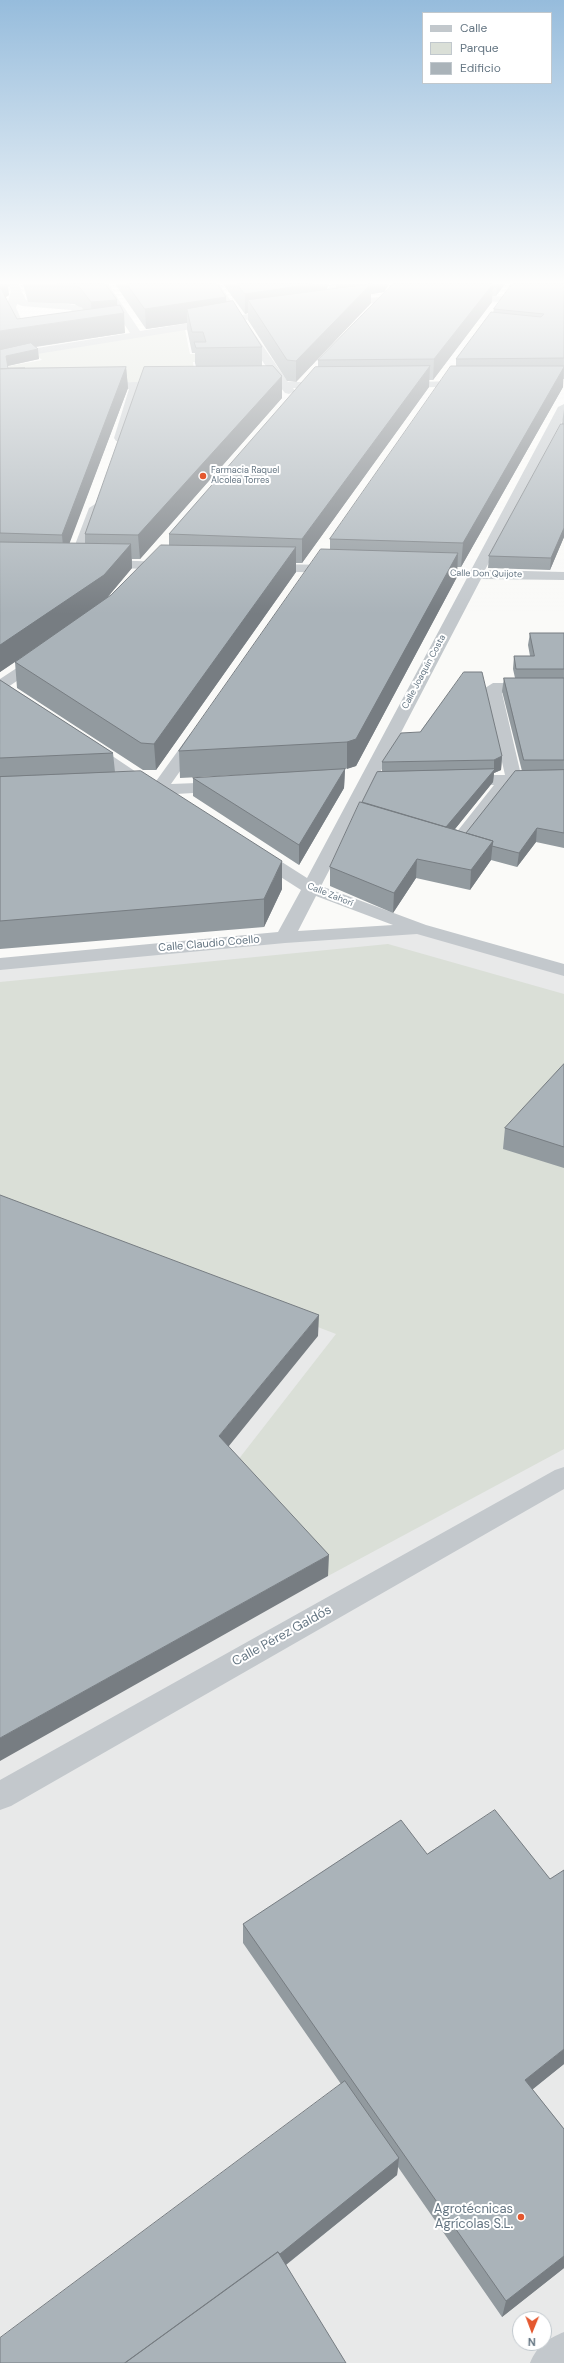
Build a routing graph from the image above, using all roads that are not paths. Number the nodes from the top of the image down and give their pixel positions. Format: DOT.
graph roads {
  1 [pos="133,394"];
  2 [pos="288,394"];
  3 [pos="295,394"];
  4 [pos="438,394"];
  5 [pos="434,400"];
  6 [pos="564,407"];
  7 [pos="116,448"];
  8 [pos="100,492"];
  9 [pos="160,553"];
  10 [pos="60,562"];
  11 [pos="75,563"];
  12 [pos="150,565"];
  13 [pos="182,566"];
  14 [pos="252,567"];
  15 [pos="353,570"];
  16 [pos="452,573"];
  17 [pos="475,574"];
  18 [pos="563,574"];
  19 [pos="135,581"];
  20 [pos="54,650"];
  21 [pos="0,688"];
  22 [pos="564,688"];
  23 [pos="15,699"];
  24 [pos="203,727"];
  25 [pos="74,738"];
  26 [pos="444,780"];
  27 [pos="510,780"];
  28 [pos="564,780"];
  29 [pos="374,781"];
  30 [pos="349,782"];
  31 [pos="239,786"];
  32 [pos="155,790"];
  33 [pos="124,791"];
  34 [pos="179,806"];
  35 [pos="456,843"];
  36 [pos="245,847"];
  37 [pos="310,888"];
  38 [pos="419,930"];
  39 [pos="285,937"];
  40 [pos="0,964"];
  41 [pos="564,970"];
  42 [pos="564,1477"];
  43 [pos="0,1796"];
  44 [pos="564,2351"];
  45 [pos="549,2363"];
  1 -- 7 [label="street"];
  2 -- 3 [label="street"];
  4 -- 5 [label="street"];
  6 -- 17 [label="street, Calle Joaquín Costa"];
  8 -- 11 [label="street"];
  9 -- 12 [label="street"];
  10 -- 11 [label="street"];
  11 -- 12 [label="street"];
  12 -- 13 [label="street"];
  12 -- 19 [label="street"];
  14 -- 15 [label="street"];
  16 -- 17 [label="street, Calle Don Quijote"];
  17 -- 18 [label="street, Calle Don Quijote"];
  17 -- 29 [label="street, Calle Joaquín Costa"];
  20 -- 21 [label="street"];
  21 -- 23 [label="street"];
  22 -- 27 [label="street"];
  24 -- 32 [label="street"];
  25 -- 32 [label="street"];
  26 -- 27 [label="street"];
  27 -- 28 [label="street"];
  27 -- 35 [label="street"];
  29 -- 30 [label="street"];
  29 -- 37 [label="street, Calle Joaquín Costa"];
  31 -- 32 [label="street"];
  32 -- 33 [label="street"];
  32 -- 34 [label="street"];
  36 -- 37 [label="street, Calle Zahorí"];
  37 -- 38 [label="street, Calle Zahorí"];
  37 -- 39 [label="street, Calle Joaquín Costa"];
  38 -- 39 [label="street, Calle Claudio Coello"];
  38 -- 41 [label="street, Calle Zahorí"];
  39 -- 40 [label="street, Calle Claudio Coello"];
  42 -- 43 [label="street, Calle Pérez Galdós"];
  44 -- 45 [label="street"];
}
